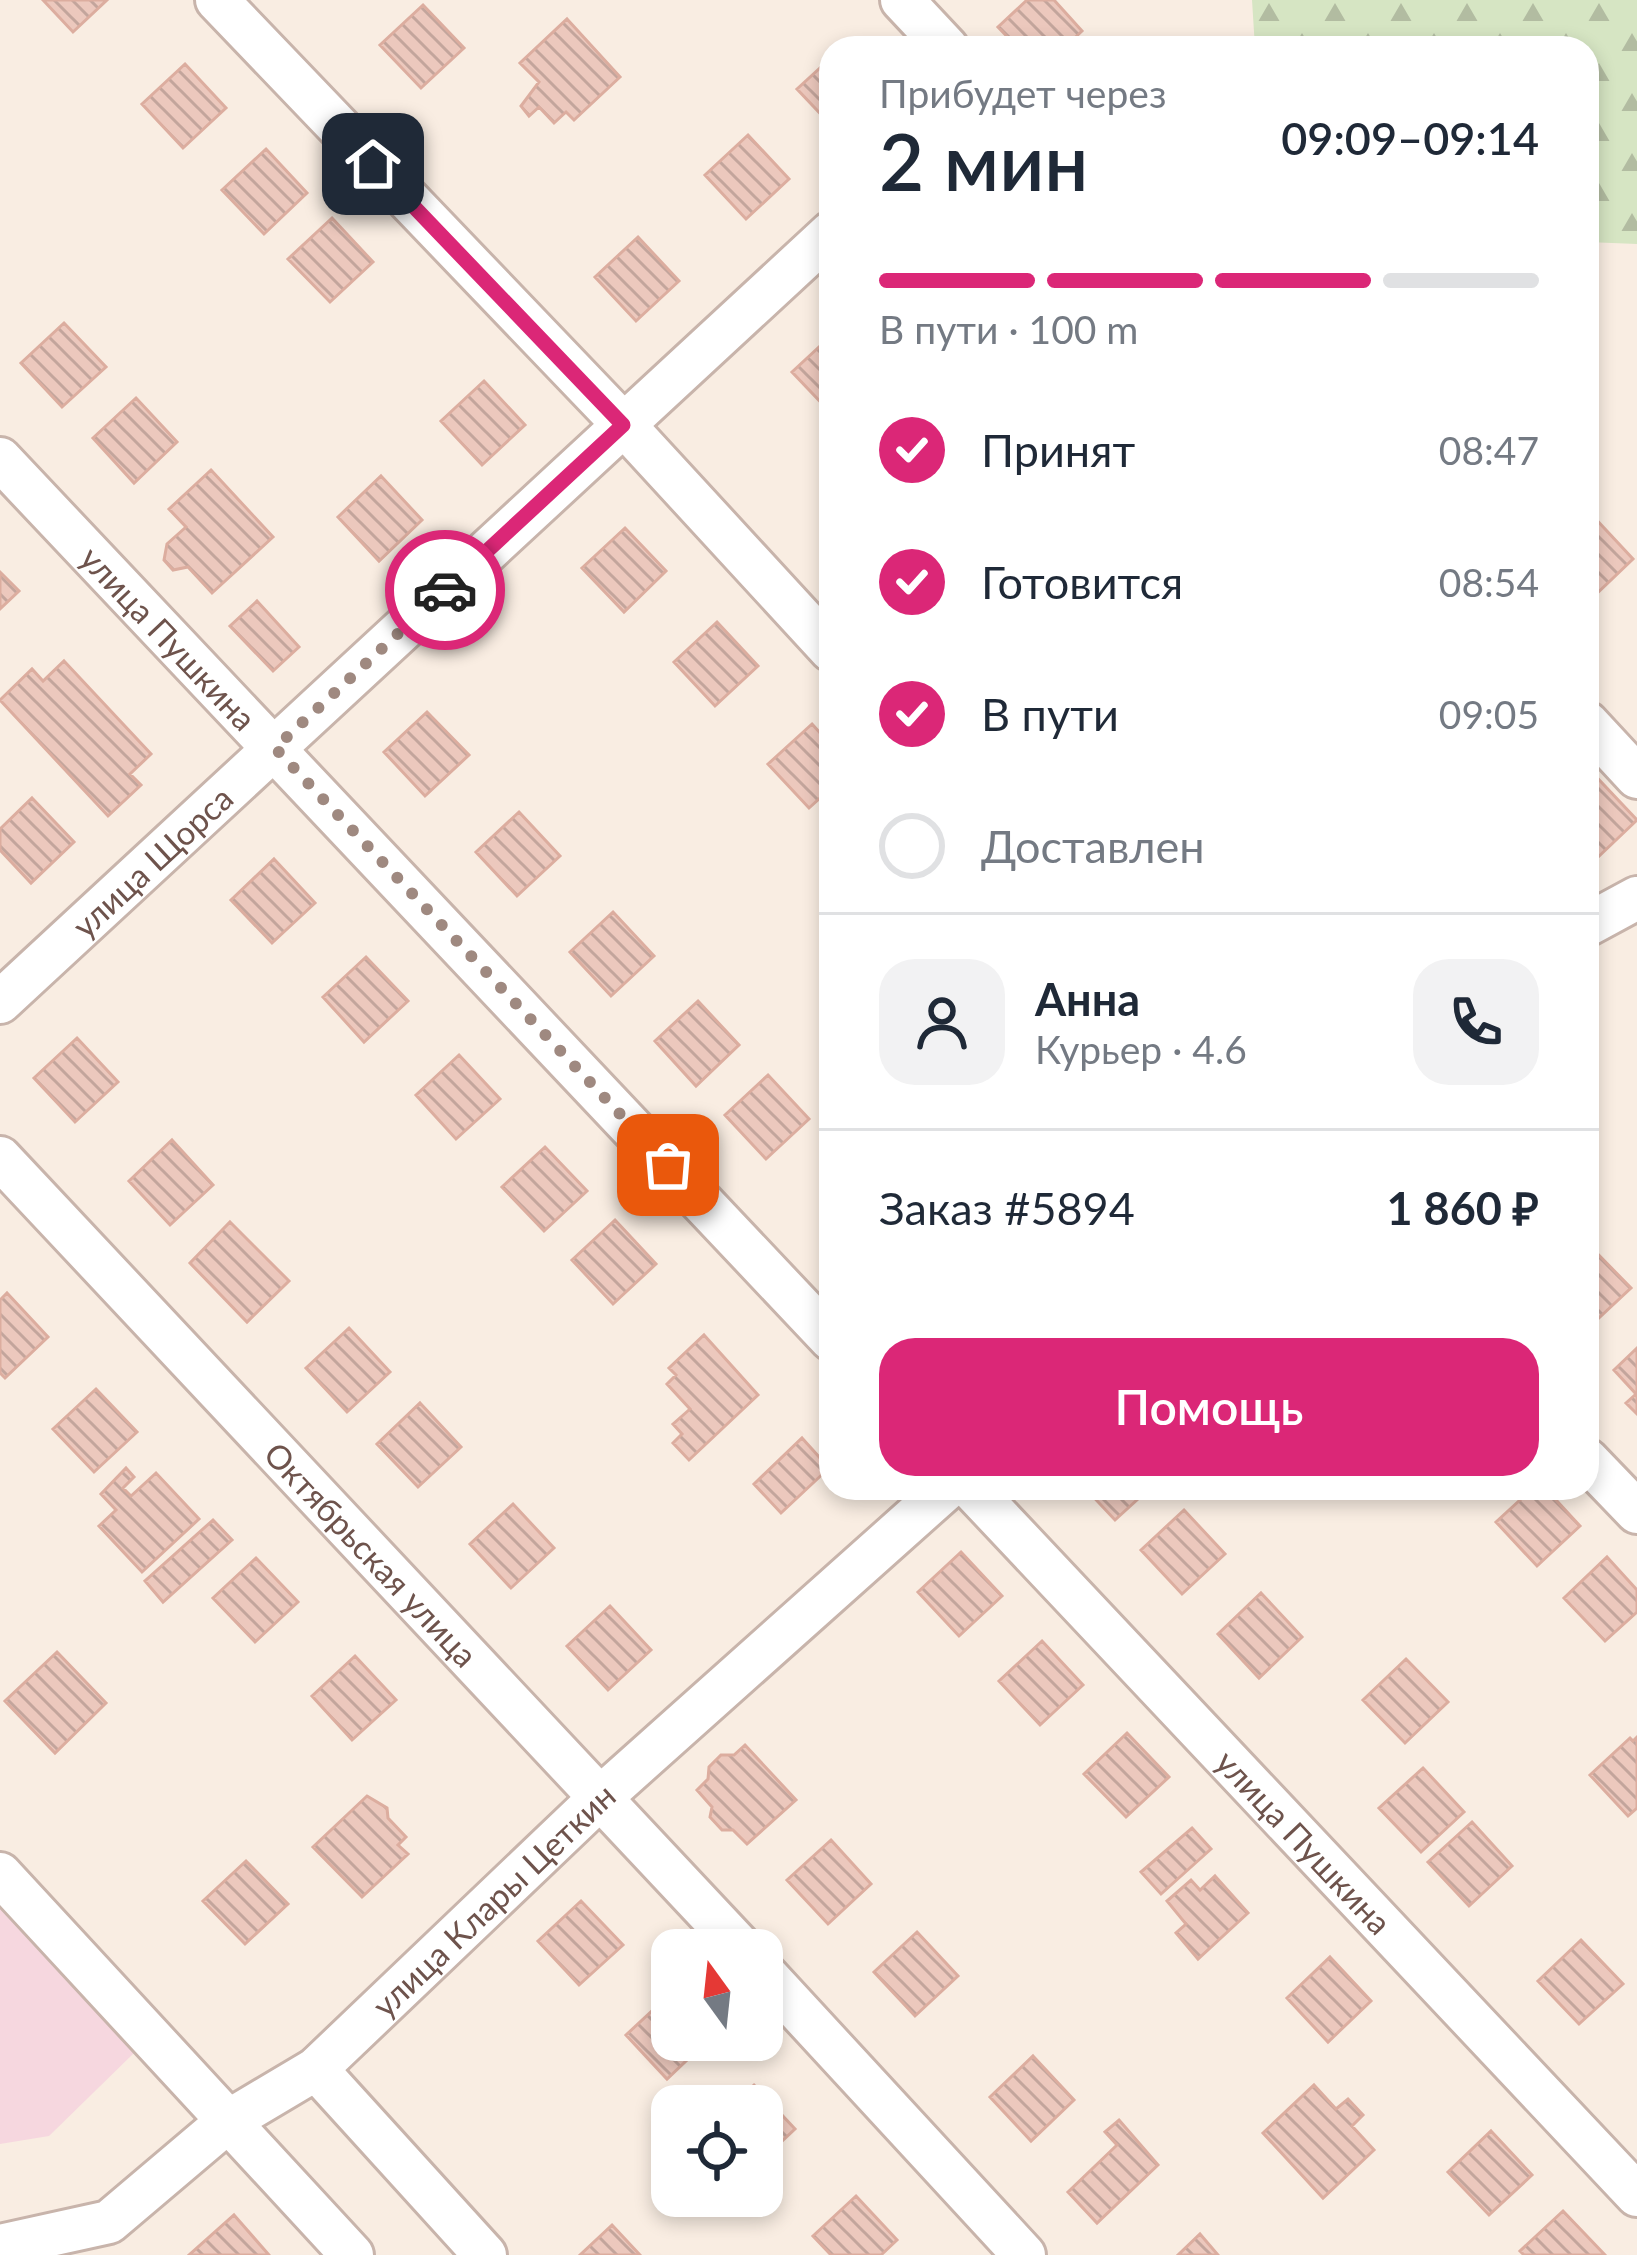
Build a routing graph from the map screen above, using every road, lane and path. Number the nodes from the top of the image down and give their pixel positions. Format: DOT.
graph roads {
  1 [pos="217,0"];
  2 [pos="902,0"];
  3 [pos="936,36"];
  4 [pos="819,244"];
  5 [pos="623,425"];
  6 [pos="0,459"];
  7 [pos="819,637"];
  8 [pos="1599,736"];
  9 [pos="275,748"];
  10 [pos="1637,777"];
  11 [pos="1637,898"];
  12 [pos="1599,919"];
  13 [pos="0,1002"];
  14 [pos="0,1158"];
  15 [pos="819,1326"];
  16 [pos="1599,1472"];
  17 [pos="933,1500"];
  18 [pos="982,1500"];
  19 [pos="1637,1512"];
  20 [pos="602,1797"];
  21 [pos="0,1874"];
  22 [pos="724,1929"];
  23 [pos="783,1994"];
  24 [pos="316,2069"];
  25 [pos="227,2122"];
  26 [pos="1637,2195"];
  27 [pos="0,2246"];
  28 [pos="352,2255"];
  29 [pos="485,2255"];
  30 [pos="1024,2255"];
  1 -- 5 [label="street"];
  2 -- 3 [label="street"];
  4 -- 5 [label="street, улица Щорса"];
  5 -- 7 [label="street"];
  5 -- 9 [label="street, улица Щорса"];
  6 -- 9 [label="street, улица Пушкина"];
  8 -- 10 [label="street"];
  9 -- 13 [label="street, улица Щорса"];
  9 -- 15 [label="street, улица Пушкина"];
  11 -- 12 [label="street"];
  14 -- 20 [label="street, Октябрьская улица"];
  16 -- 19 [label="street"];
  17 -- 20 [label="street, улица Клары Цеткин"];
  18 -- 26 [label="street, улица Пушкина"];
  20 -- 22 [label="street, Октябрьская улица"];
  20 -- 24 [label="street, улица Клары Цеткин"];
  21 -- 25 [label="street"];
  23 -- 30 [label="street"];
  24 -- 25 [label="street, улица Клары Цеткин"];
  24 -- 29 [label="street"];
  25 -- 27 [label="street, улица Клары Цеткин"];
  25 -- 28 [label="street"];
}
